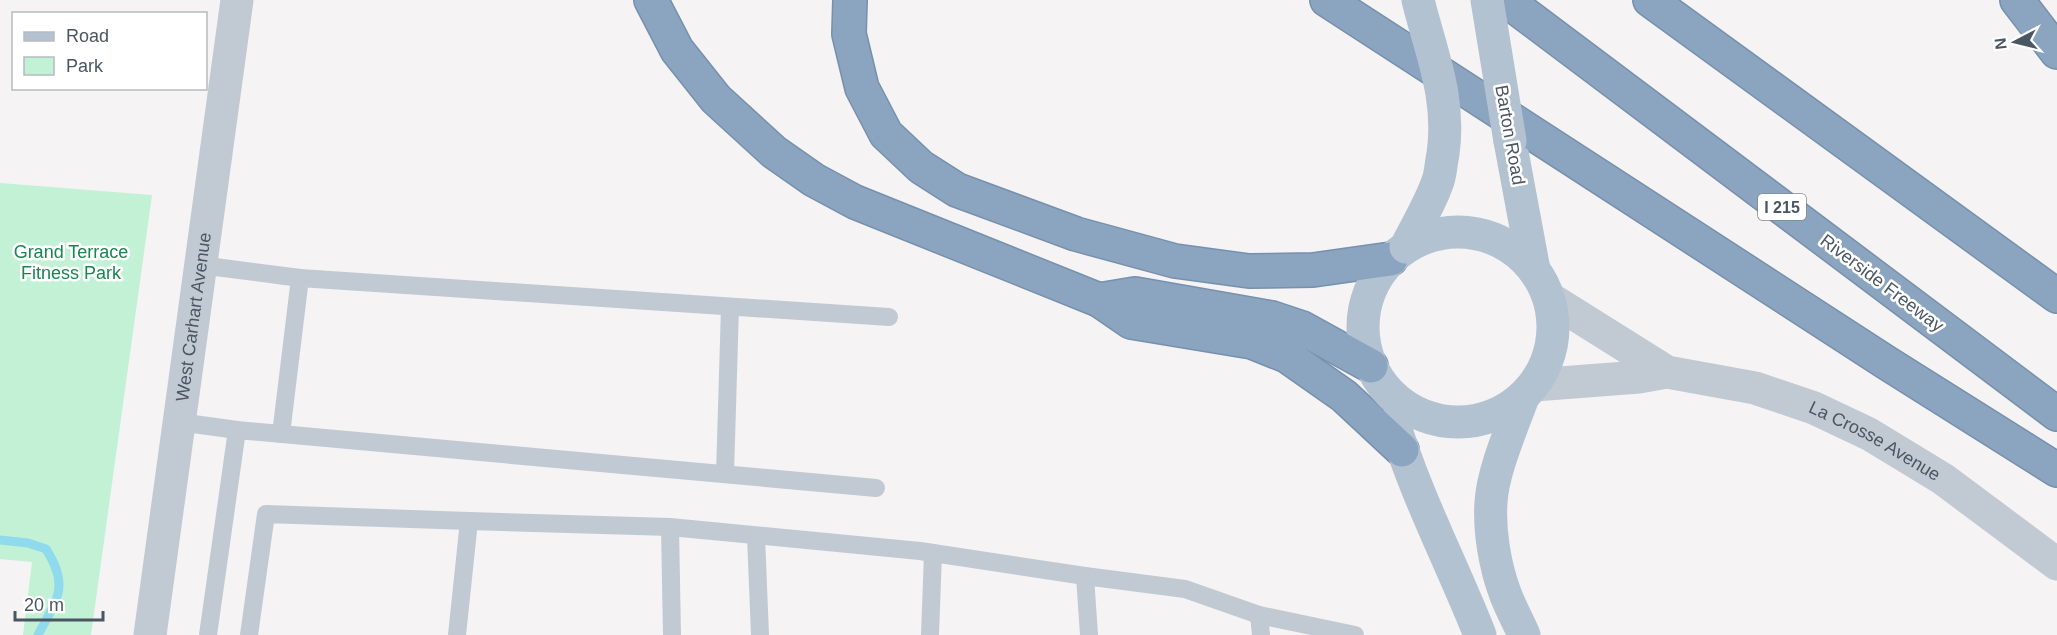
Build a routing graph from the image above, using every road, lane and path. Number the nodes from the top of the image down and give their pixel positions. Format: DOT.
graph roads {
  1 [pos="237,0"];
  2 [pos="651,0"];
  3 [pos="850,0"];
  4 [pos="1327,0"];
  5 [pos="1418,0"];
  6 [pos="1487,0"];
  7 [pos="1506,0"];
  8 [pos="1650,0"];
  9 [pos="2017,0"];
  10 [pos="2057,52"];
  11 [pos="1398,253"];
  12 [pos="200,265"];
  13 [pos="300,278"];
  14 [pos="1542,284"];
  15 [pos="2057,296"];
  16 [pos="1099,300"];
  17 [pos="730,307"];
  18 [pos="889,317"];
  19 [pos="1667,372"];
  20 [pos="1377,377"];
  21 [pos="1528,391"];
  22 [pos="2057,414"];
  23 [pos="179,422"];
  24 [pos="237,430"];
  25 [pos="281,434"];
  26 [pos="1402,450"];
  27 [pos="2057,470"];
  28 [pos="725,474"];
  29 [pos="876,488"];
  30 [pos="469,521"];
  31 [pos="670,527"];
  32 [pos="756,536"];
  33 [pos="933,553"];
  34 [pos="2057,564"];
  35 [pos="1086,576"];
  36 [pos="1259,615"];
  37 [pos="150,635"];
  38 [pos="208,635"];
  39 [pos="249,635"];
  40 [pos="458,635"];
  41 [pos="672,635"];
  42 [pos="760,635"];
  43 [pos="930,635"];
  44 [pos="1089,635"];
  45 [pos="1261,635"];
  46 [pos="1355,635"];
  47 [pos="1479,635"];
  48 [pos="1524,635"];
  1 -- 12 [label="street, West Carhart Avenue"];
  2 -- 16 [label="highway"];
  3 -- 11 [label="highway"];
  4 -- 27 [label="highway"];
  5 -- 11 [label="main road, bridge"];
  6 -- 14 [label="main road, Barton Road, bridge"];
  7 -- 22 [label="highway, Riverside Freeway / I 215"];
  8 -- 15 [label="highway"];
  9 -- 10 [label="highway"];
  11 -- 14 [label="main road"];
  11 -- 20 [label="main road"];
  12 -- 13 [label="lane"];
  12 -- 23 [label="street, West Carhart Avenue"];
  13 -- 17 [label="lane"];
  13 -- 25 [label="lane"];
  14 -- 19 [label="street, La Crosse Avenue"];
  14 -- 21 [label="main road"];
  16 -- 20 [label="highway"];
  16 -- 26 [label="highway"];
  17 -- 18 [label="lane"];
  17 -- 28 [label="lane"];
  19 -- 21 [label="street, La Crosse Avenue"];
  19 -- 34 [label="street, La Crosse Avenue"];
  20 -- 21 [label="main road"];
  20 -- 26 [label="main road"];
  21 -- 48 [label="main road"];
  23 -- 24 [label="lane"];
  23 -- 37 [label="street, West Carhart Avenue"];
  24 -- 25 [label="lane"];
  24 -- 38 [label="lane"];
  25 -- 28 [label="lane"];
  26 -- 47 [label="main road"];
  28 -- 29 [label="lane"];
  30 -- 31 [label="lane"];
  30 -- 39 [label="lane"];
  30 -- 40 [label="lane"];
  31 -- 32 [label="lane"];
  31 -- 41 [label="lane"];
  32 -- 33 [label="lane"];
  32 -- 42 [label="lane"];
  33 -- 35 [label="lane"];
  33 -- 43 [label="lane"];
  35 -- 36 [label="lane"];
  35 -- 44 [label="lane"];
  36 -- 45 [label="lane"];
  36 -- 46 [label="lane"];
}
